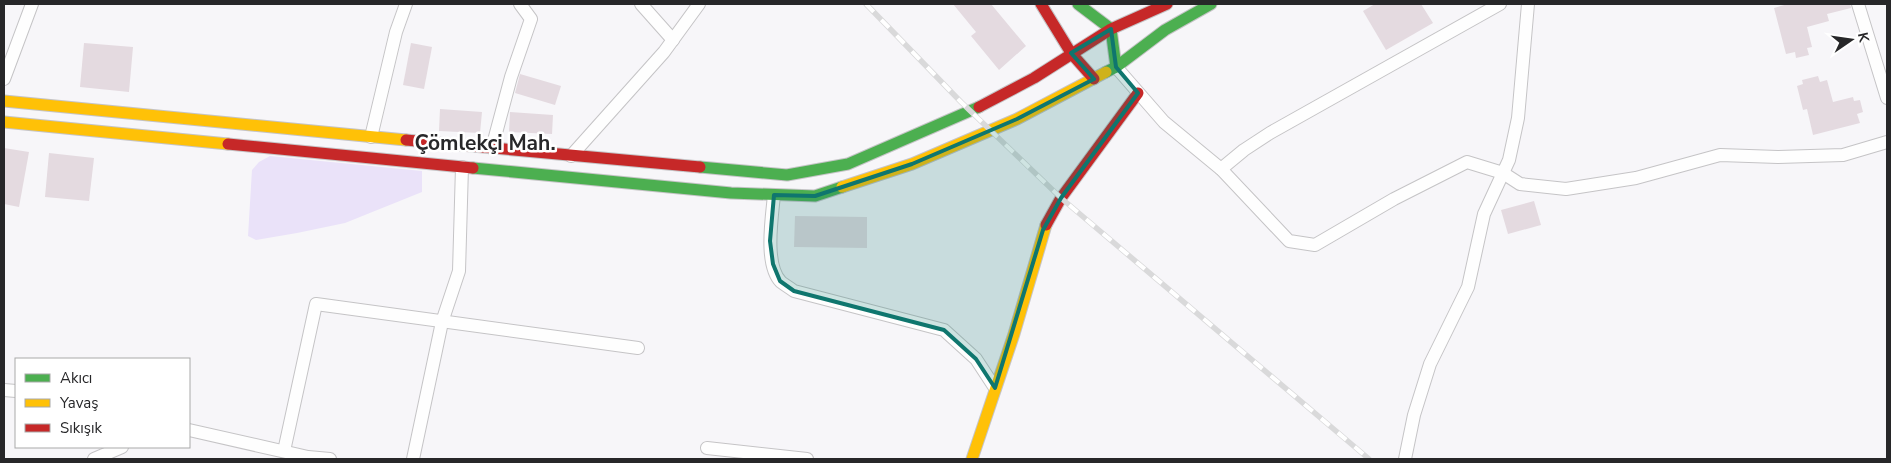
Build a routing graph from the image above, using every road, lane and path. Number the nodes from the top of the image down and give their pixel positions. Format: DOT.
graph roads {
  1 [pos="32,4"];
  2 [pos="406,4"];
  3 [pos="520,4"];
  4 [pos="641,4"];
  5 [pos="699,4"];
  6 [pos="1041,4"];
  7 [pos="1078,4"];
  8 [pos="1167,4"];
  9 [pos="1211,4"];
  10 [pos="1500,4"];
  11 [pos="1528,4"];
  12 [pos="1858,4"];
  13 [pos="1111,28"];
  14 [pos="673,40"];
  15 [pos="1071,53"];
  16 [pos="1116,67"];
  17 [pos="4,79"];
  18 [pos="1094,79"];
  19 [pos="1138,93"];
  20 [pos="1887,98"];
  21 [pos="4,100"];
  22 [pos="4,122"];
  23 [pos="371,137"];
  24 [pos="1887,142"];
  25 [pos="492,148"];
  26 [pos="571,156"];
  27 [pos="462,167"];
  28 [pos="1221,169"];
  29 [pos="1503,173"];
  30 [pos="774,195"];
  31 [pos="442,322"];
  32 [pos="638,348"];
  33 [pos="995,388"];
  34 [pos="190,430"];
  35 [pos="120,448"];
  36 [pos="707,448"];
  37 [pos="284,451"];
  38 [pos="94,459"];
  39 [pos="330,459"];
  40 [pos="413,459"];
  41 [pos="807,459"];
  42 [pos="972,459"];
  43 [pos="1404,459"];
  1 -- 17 [label="street"];
  2 -- 23 [label="street"];
  3 -- 25 [label="street"];
  4 -- 14 [label="street"];
  5 -- 14 [label="street"];
  6 -- 15 [label="main road"];
  7 -- 13 [label="main road"];
  8 -- 13 [label="main road"];
  9 -- 16 [label="main road"];
  10 -- 28 [label="street"];
  11 -- 29 [label="street"];
  12 -- 20 [label="street"];
  13 -- 15 [label="main road"];
  13 -- 16 [label="main road"];
  14 -- 26 [label="street"];
  15 -- 18 [label="main road"];
  15 -- 26 [label="main road"];
  16 -- 18 [label="main road"];
  16 -- 19 [label="street"];
  18 -- 30 [label="main road"];
  19 -- 28 [label="street"];
  19 -- 33 [label="main road"];
  21 -- 23 [label="main road"];
  22 -- 27 [label="main road"];
  23 -- 25 [label="main road"];
  24 -- 29 [label="street"];
  25 -- 26 [label="main road"];
  27 -- 30 [label="main road"];
  27 -- 31 [label="street"];
  28 -- 29 [label="street"];
  29 -- 43 [label="street"];
  30 -- 33 [label="street"];
  31 -- 32 [label="street"];
  31 -- 37 [label="street"];
  31 -- 40 [label="street"];
  33 -- 42 [label="main road"];
  34 -- 37 [label="street"];
  35 -- 38 [label="street"];
  36 -- 41 [label="street"];
  37 -- 39 [label="street"];
}
